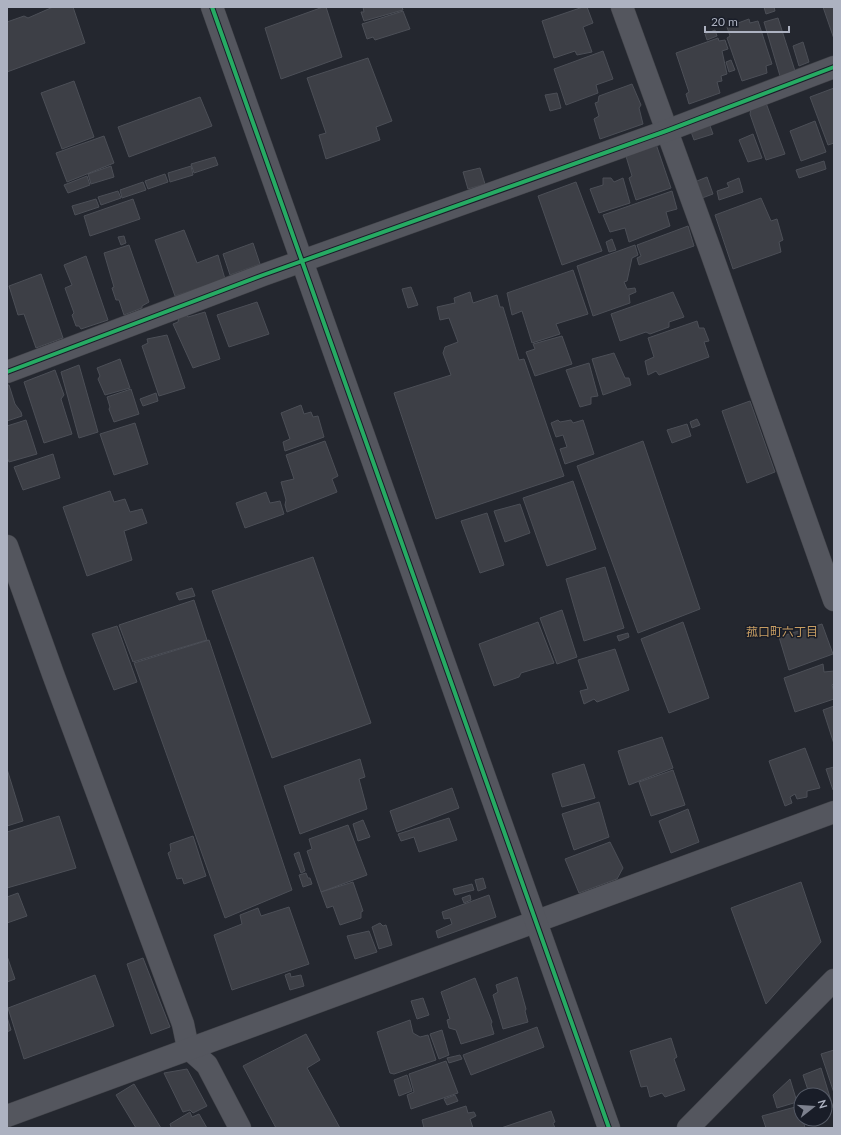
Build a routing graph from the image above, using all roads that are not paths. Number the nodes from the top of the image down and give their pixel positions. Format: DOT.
graph roads {
  1 [pos="212,7"];
  2 [pos="622,7"];
  3 [pos="834,68"];
  4 [pos="666,131"];
  5 [pos="302,261"];
  6 [pos="7,372"];
  7 [pos="7,546"];
  8 [pos="834,600"];
  9 [pos="834,812"];
  10 [pos="536,922"];
  11 [pos="834,980"];
  12 [pos="188,1048"];
  13 [pos="7,1116"];
  14 [pos="240,1128"];
  15 [pos="609,1128"];
  16 [pos="688,1128"];
  1 -- 5 [label="street"];
  2 -- 4 [label="street"];
  3 -- 4 [label="street"];
  4 -- 5 [label="street"];
  4 -- 8 [label="street"];
  5 -- 6 [label="street"];
  5 -- 10 [label="street"];
  7 -- 12 [label="street"];
  9 -- 10 [label="street"];
  10 -- 12 [label="street"];
  10 -- 15 [label="street"];
  11 -- 16 [label="street"];
  12 -- 13 [label="street"];
  12 -- 14 [label="street"];
}
